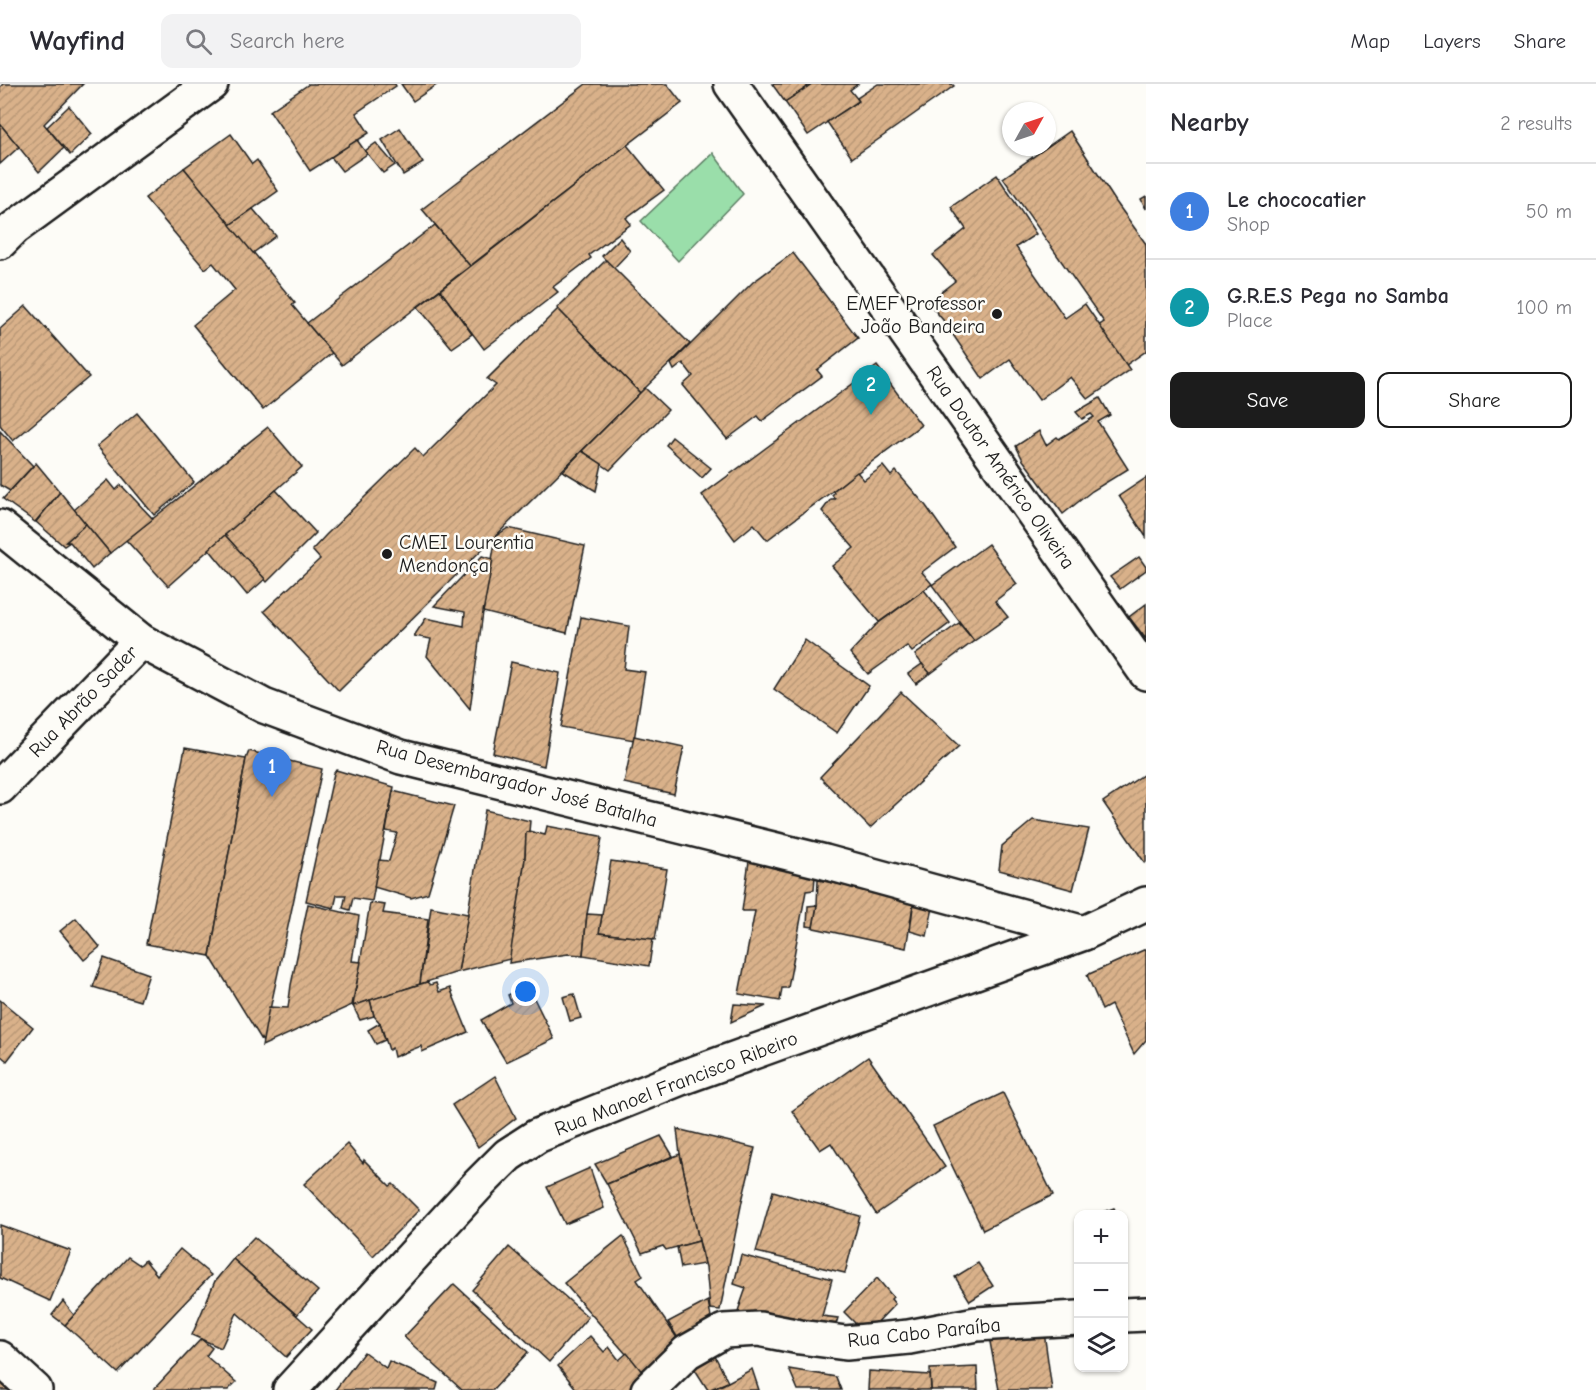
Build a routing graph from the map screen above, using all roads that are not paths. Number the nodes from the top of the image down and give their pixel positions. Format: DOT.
graph roads {
  1 [pos="211,84"];
  2 [pos="731,84"];
  3 [pos="0,242"];
  4 [pos="0,527"];
  5 [pos="141,641"];
  6 [pos="1146,673"];
  7 [pos="0,787"];
  8 [pos="1146,904"];
  9 [pos="1084,933"];
  10 [pos="1146,1314"];
  11 [pos="1128,1315"];
  12 [pos="1074,1318"];
  13 [pos="0,1358"];
  14 [pos="35,1390"];
  15 [pos="290,1390"];
  16 [pos="648,1390"];
  1 -- 3 [label="street"];
  2 -- 6 [label="street, Rua Doutor Américo Oliveira"];
  4 -- 5 [label="street, Rua Desembargador José Batalha"];
  5 -- 7 [label="street, Rua Abrão Sader"];
  5 -- 9 [label="street, Rua Desembargador José Batalha"];
  8 -- 9 [label="street, Rua Manoel Francisco Ribeiro"];
  9 -- 15 [label="street, Rua Manoel Francisco Ribeiro"];
  10 -- 11 [label="street"];
  12 -- 16 [label="street, Rua Cabo Paraíba"];
  13 -- 14 [label="street"];
}
